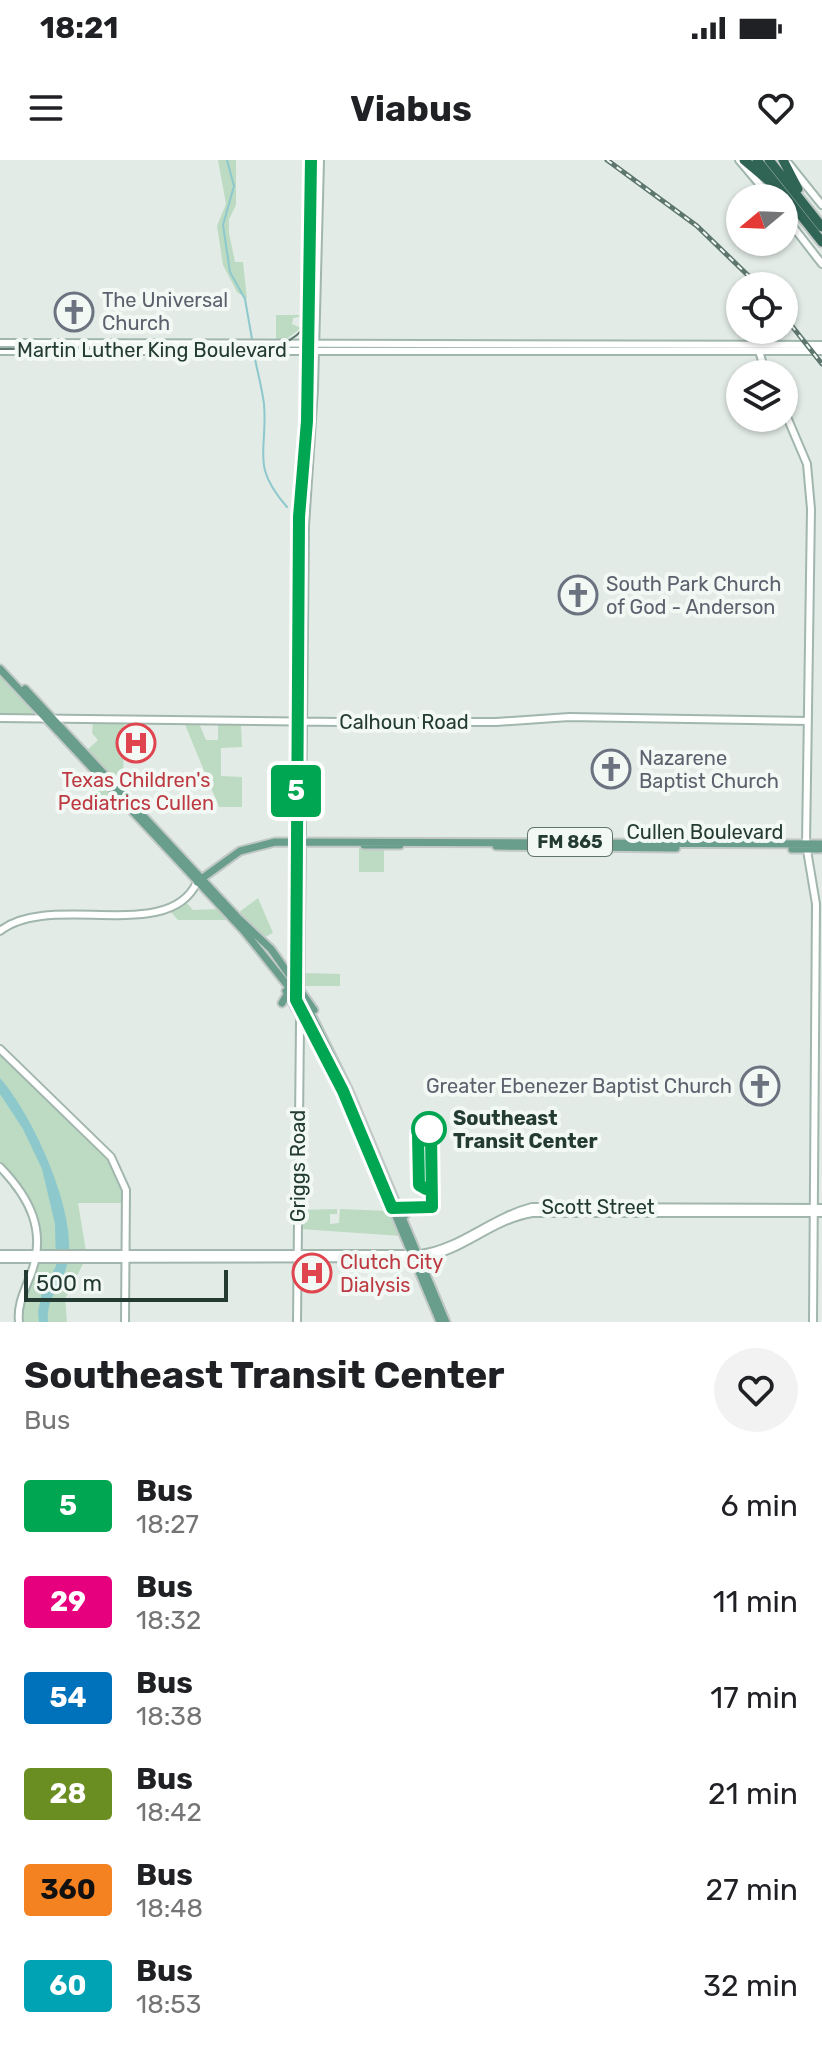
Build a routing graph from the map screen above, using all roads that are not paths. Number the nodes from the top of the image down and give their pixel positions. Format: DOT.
graph roads {
  1 [pos="311,160"];
  2 [pos="320,160"];
  3 [pos="741,160"];
  4 [pos="757,160"];
  5 [pos="769,160"];
  6 [pos="784,160"];
  7 [pos="760,184"];
  8 [pos="769,184"];
  9 [pos="776,184"];
  10 [pos="822,205"];
  11 [pos="798,211"];
  12 [pos="811,213"];
  13 [pos="822,227"];
  14 [pos="798,233"];
  15 [pos="822,242"];
  16 [pos="822,264"];
  17 [pos="0,343"];
  18 [pos="822,345"];
  19 [pos="382,346"];
  20 [pos="312,347"];
  21 [pos="758,348"];
  22 [pos="804,348"];
  23 [pos="0,351"];
  24 [pos="822,351"];
  25 [pos="762,360"];
  26 [pos="795,432"];
  27 [pos="0,662"];
  28 [pos="0,669"];
  29 [pos="0,718"];
  30 [pos="49,718"];
  31 [pos="808,721"];
  32 [pos="300,722"];
  33 [pos="298,842"];
  34 [pos="806,847"];
  35 [pos="822,847"];
  36 [pos="200,880"];
  37 [pos="233,916"];
  38 [pos="0,931"];
  39 [pos="296,963"];
  40 [pos="286,969"];
  41 [pos="294,988"];
  42 [pos="282,1003"];
  43 [pos="304,1009"];
  44 [pos="0,1049"];
  45 [pos="346,1090"];
  46 [pos="0,1167"];
  47 [pos="380,1173"];
  48 [pos="411,1207"];
  49 [pos="818,1211"];
  50 [pos="403,1221"];
  51 [pos="297,1256"];
  52 [pos="415,1256"];
  53 [pos="0,1257"];
  54 [pos="41,1257"];
  55 [pos="125,1257"];
  56 [pos="19,1322"];
  57 [pos="125,1322"];
  58 [pos="297,1322"];
  59 [pos="443,1322"];
  60 [pos="813,1322"];
  1 -- 20 [label="main road, Griggs Road"];
  2 -- 20 [label="main road, Griggs Road"];
  3 -- 7 [label="main road"];
  3 -- 8 [label="highway"];
  4 -- 9 [label="highway"];
  5 -- 12 [label="highway"];
  6 -- 10 [label="main road"];
  6 -- 12 [label="highway"];
  11 -- 15 [label="highway"];
  12 -- 13 [label="highway"];
  14 -- 16 [label="main road"];
  17 -- 20 [label="main road, Martin Luther King Boulevard"];
  18 -- 22 [label="main road"];
  19 -- 20 [label="main road, Martin Luther King Boulevard"];
  19 -- 21 [label="main road, Martin Luther King Boulevard"];
  19 -- 21 [label="main road, Martin Luther King Boulevard"];
  20 -- 23 [label="main road, Martin Luther King Boulevard"];
  20 -- 32 [label="main road, Griggs Road"];
  21 -- 22 [label="main road"];
  21 -- 25 [label="main road"];
  22 -- 24 [label="main road"];
  26 -- 31 [label="main road"];
  27 -- 30 [label="main road"];
  28 -- 30 [label="main road"];
  29 -- 30 [label="main road, Calhoun Road"];
  30 -- 32 [label="main road, Calhoun Road"];
  30 -- 36 [label="main road"];
  31 -- 32 [label="main road, Calhoun Road"];
  31 -- 34 [label="main road"];
  32 -- 33 [label="main road, Griggs Road"];
  33 -- 34 [label="main road, Cullen Boulevard / FM 865"];
  33 -- 36 [label="main road, Cullen Boulevard / FM 865"];
  33 -- 39 [label="main road, Griggs Road"];
  33 -- 41 [label="main road, Griggs Road"];
  34 -- 35 [label="main road, Cullen Boulevard / FM 865"];
  34 -- 49 [label="main road"];
  36 -- 37 [label="main road"];
  36 -- 38 [label="main road, Cullen Boulevard"];
  37 -- 40 [label="main road"];
  37 -- 41 [label="main road"];
  39 -- 40 [label="main road"];
  39 -- 41 [label="main road, Griggs Road"];
  40 -- 41 [label="main road"];
  41 -- 42 [label="main road"];
  41 -- 43 [label="main road"];
  41 -- 43 [label="main road, Griggs Road"];
  41 -- 45 [label="main road"];
  43 -- 45 [label="main road"];
  43 -- 51 [label="main road, Griggs Road"];
  44 -- 55 [label="main road"];
  45 -- 47 [label="main road"];
  46 -- 54 [label="main road"];
  47 -- 50 [label="main road"];
  47 -- 52 [label="main road"];
  48 -- 50 [label="main road"];
  49 -- 52 [label="main road, Scott Street"];
  49 -- 60 [label="main road"];
  50 -- 52 [label="main road"];
  51 -- 52 [label="main road, Scott Street"];
  51 -- 55 [label="main road, Scott Street"];
  51 -- 58 [label="main road, Griggs Road"];
  52 -- 59 [label="main road"];
  53 -- 54 [label="main road, Scott Street"];
  54 -- 55 [label="main road, Scott Street"];
  54 -- 56 [label="main road"];
  55 -- 57 [label="main road"];
}
